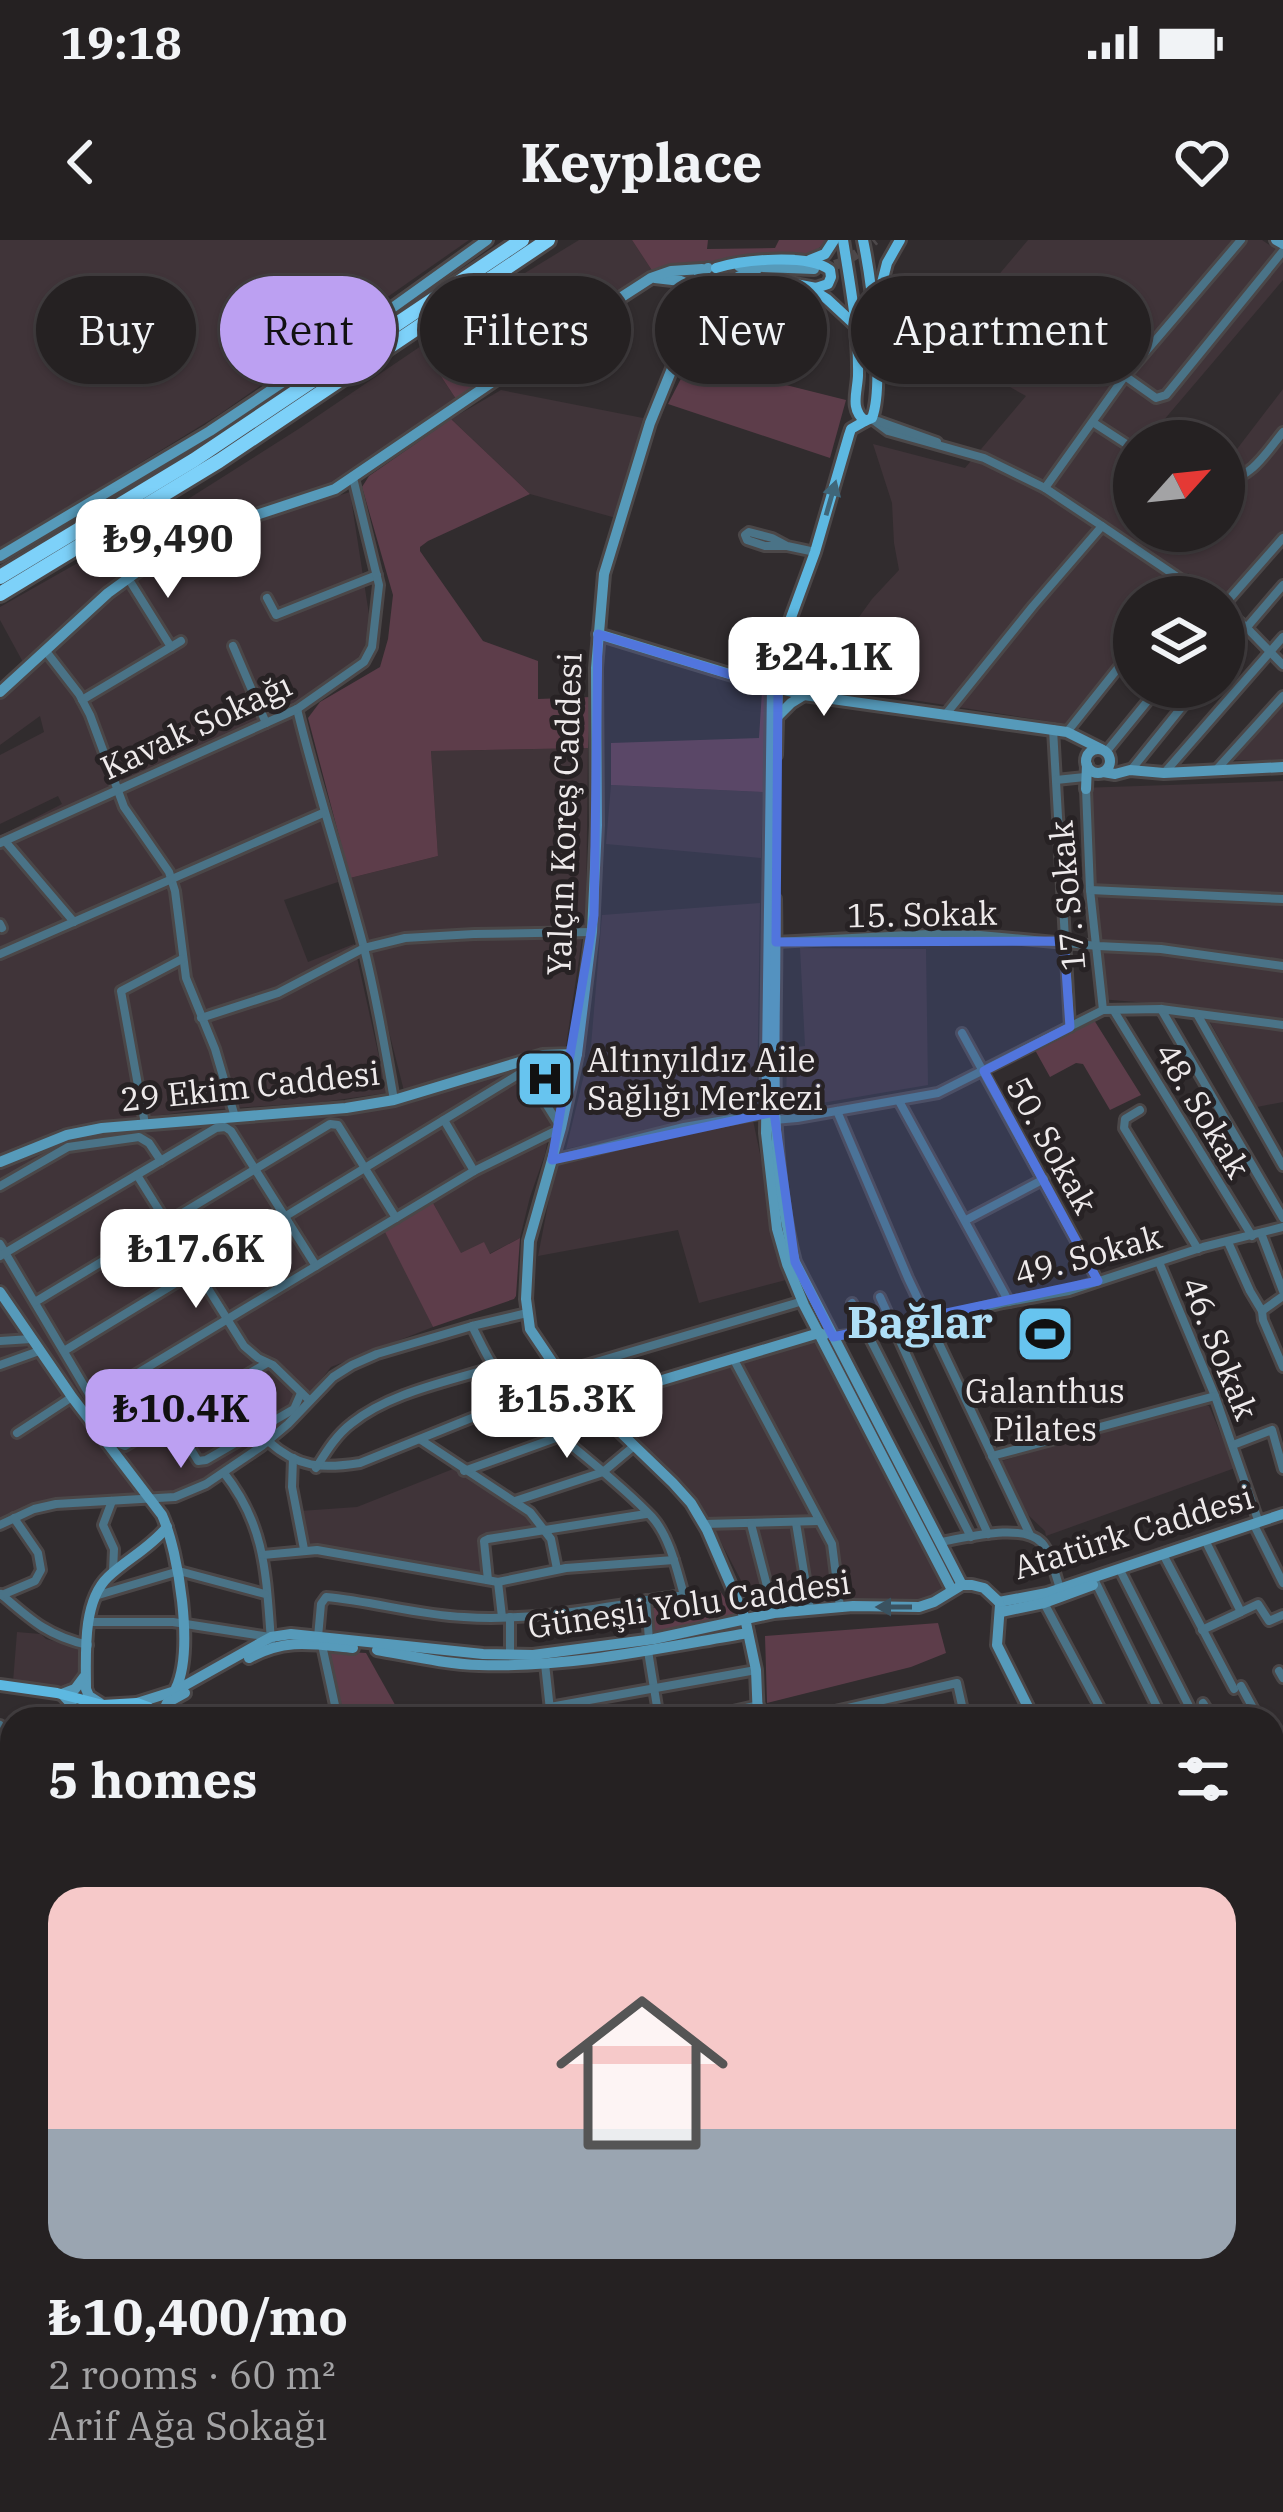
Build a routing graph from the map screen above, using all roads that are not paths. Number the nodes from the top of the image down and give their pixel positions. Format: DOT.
graph roads {
  1 [pos="487,240"];
  2 [pos="509,240"];
  3 [pos="522,240"];
  4 [pos="548,240"];
  5 [pos="562,240"];
  6 [pos="838,240"];
  7 [pos="863,240"];
  8 [pos="900,240"];
  9 [pos="1241,240"];
  10 [pos="1281,245"];
  11 [pos="814,267"];
  12 [pos="712,268"];
  13 [pos="479,269"];
  14 [pos="495,276"];
  15 [pos="506,276"];
  16 [pos="699,276"];
  17 [pos="741,276"];
  18 [pos="868,276"];
  19 [pos="883,276"];
  20 [pos="651,278"];
  21 [pos="655,278"];
  22 [pos="827,284"];
  23 [pos="827,299"];
  24 [pos="851,304"];
  25 [pos="851,320"];
  26 [pos="420,327"];
  27 [pos="1151,346"];
  28 [pos="666,384"];
  29 [pos="857,384"];
  30 [pos="875,384"];
  31 [pos="1120,384"];
  32 [pos="1136,384"];
  33 [pos="871,420"];
  34 [pos="1094,423"];
  35 [pos="1283,432"];
  36 [pos="1113,435"];
  37 [pos="1245,475"];
  38 [pos="352,478"];
  39 [pos="1045,488"];
  40 [pos="1102,526"];
  41 [pos="1283,538"];
  42 [pos="787,546"];
  43 [pos="815,552"];
  44 [pos="0,556"];
  45 [pos="377,575"];
  46 [pos="1179,576"];
  47 [pos="0,577"];
  48 [pos="128,578"];
  49 [pos="1245,583"];
  50 [pos="1283,585"];
  51 [pos="0,594"];
  52 [pos="267,598"];
  53 [pos="1246,627"];
  54 [pos="598,634"];
  55 [pos="1283,637"];
  56 [pos="232,646"];
  57 [pos="45,650"];
  58 [pos="1271,652"];
  59 [pos="1283,665"];
  60 [pos="1113,674"];
  61 [pos="775,688"];
  62 [pos="0,692"];
  63 [pos="804,694"];
  64 [pos="1283,696"];
  65 [pos="82,700"];
  66 [pos="1142,708"];
  67 [pos="1181,708"];
  68 [pos="297,709"];
  69 [pos="946,714"];
  70 [pos="777,717"];
  71 [pos="266,723"];
  72 [pos="1053,729"];
  73 [pos="1067,731"];
  74 [pos="1105,752"];
  75 [pos="1087,760"];
  76 [pos="1283,767"];
  77 [pos="1130,770"];
  78 [pos="1216,770"];
  79 [pos="1164,772"];
  80 [pos="1093,777"];
  81 [pos="1056,780"];
  82 [pos="116,790"];
  83 [pos="323,813"];
  84 [pos="3,842"];
  85 [pos="171,880"];
  86 [pos="1090,890"];
  87 [pos="1283,899"];
  88 [pos="74,922"];
  89 [pos="592,932"];
  90 [pos="1064,941"];
  91 [pos="776,942"];
  92 [pos="1098,946"];
  93 [pos="364,948"];
  94 [pos="0,954"];
  95 [pos="182,959"];
  96 [pos="1283,965"];
  97 [pos="1161,1009"];
  98 [pos="1108,1010"];
  99 [pos="1197,1014"];
  100 [pos="201,1018"];
  101 [pos="1283,1024"];
  102 [pos="1070,1027"];
  103 [pos="962,1033"];
  104 [pos="578,1054"];
  105 [pos="497,1069"];
  106 [pos="984,1071"];
  107 [pos="505,1083"];
  108 [pos="394,1100"];
  109 [pos="899,1101"];
  110 [pos="1140,1110"];
  111 [pos="837,1111"];
  112 [pos="235,1117"];
  113 [pos="769,1117"];
  114 [pos="444,1120"];
  115 [pos="145,1124"];
  116 [pos="561,1128"];
  117 [pos="552,1160"];
  118 [pos="160,1161"];
  119 [pos="0,1162"];
  120 [pos="1283,1166"];
  121 [pos="364,1168"];
  122 [pos="256,1171"];
  123 [pos="474,1171"];
  124 [pos="137,1175"];
  125 [pos="1044,1179"];
  126 [pos="0,1186"];
  127 [pos="286,1218"];
  128 [pos="396,1218"];
  129 [pos="965,1220"];
  130 [pos="1283,1222"];
  131 [pos="167,1223"];
  132 [pos="1256,1234"];
  133 [pos="1228,1242"];
  134 [pos="1198,1249"];
  135 [pos="2,1250"];
  136 [pos="1159,1262"];
  137 [pos="316,1266"];
  138 [pos="197,1272"];
  139 [pos="1098,1281"];
  140 [pos="0,1292"];
  141 [pos="1283,1293"];
  142 [pos="880,1297"];
  143 [pos="526,1299"];
  144 [pos="802,1301"];
  145 [pos="35,1302"];
  146 [pos="1009,1302"];
  147 [pos="852,1303"];
  148 [pos="1262,1311"];
  149 [pos="527,1313"];
  150 [pos="509,1316"];
  151 [pos="227,1320"];
  152 [pos="928,1320"];
  153 [pos="472,1326"];
  154 [pos="530,1329"];
  155 [pos="895,1329"];
  156 [pos="869,1334"];
  157 [pos="826,1335"];
  158 [pos="32,1339"];
  159 [pos="0,1341"];
  160 [pos="40,1351"];
  161 [pos="64,1351"];
  162 [pos="733,1358"];
  163 [pos="267,1363"];
  164 [pos="0,1365"];
  165 [pos="494,1366"];
  166 [pos="1283,1367"];
  167 [pos="559,1373"];
  168 [pos="1216,1396"];
  169 [pos="72,1397"];
  170 [pos="305,1397"];
  171 [pos="520,1398"];
  172 [pos="93,1400"];
  173 [pos="589,1402"];
  174 [pos="172,1418"];
  175 [pos="17,1433"];
  176 [pos="562,1436"];
  177 [pos="419,1439"];
  178 [pos="268,1441"];
  179 [pos="1233,1444"];
  180 [pos="634,1446"];
  181 [pos="992,1456"];
  182 [pos="293,1459"];
  183 [pos="316,1468"];
  184 [pos="1283,1469"];
  185 [pos="464,1471"];
  186 [pos="603,1472"];
  187 [pos="224,1473"];
  188 [pos="148,1499"];
  189 [pos="112,1501"];
  190 [pos="515,1501"];
  191 [pos="648,1514"];
  192 [pos="1283,1517"];
  193 [pos="14,1518"];
  194 [pos="819,1521"];
  195 [pos="796,1523"];
  196 [pos="704,1524"];
  197 [pos="751,1524"];
  198 [pos="1257,1524"];
  199 [pos="0,1525"];
  200 [pos="167,1527"];
  201 [pos="545,1529"];
  202 [pos="988,1534"];
  203 [pos="1030,1535"];
  204 [pos="970,1537"];
  205 [pos="940,1542"];
  206 [pos="1207,1544"];
  207 [pos="304,1550"];
  208 [pos="263,1555"];
  209 [pos="1165,1558"];
  210 [pos="674,1560"];
  211 [pos="557,1569"];
  212 [pos="179,1571"];
  213 [pos="113,1572"];
  214 [pos="1122,1574"];
  215 [pos="493,1581"];
  216 [pos="1283,1582"];
  217 [pos="1096,1583"];
  218 [pos="957,1588"];
  219 [pos="1062,1593"];
  220 [pos="1,1594"];
  221 [pos="265,1594"];
  222 [pos="95,1596"];
  223 [pos="646,1600"];
  224 [pos="1044,1603"];
  225 [pos="840,1607"];
  226 [pos="1000,1607"];
  227 [pos="811,1609"];
  228 [pos="1241,1612"];
  229 [pos="774,1613"];
  230 [pos="1283,1615"];
  231 [pos="506,1617"];
  232 [pos="745,1618"];
  233 [pos="90,1622"];
  234 [pos="183,1624"];
  235 [pos="1202,1630"];
  236 [pos="748,1633"];
  237 [pos="271,1641"];
  238 [pos="320,1641"];
  239 [pos="88,1646"];
  240 [pos="649,1646"];
  241 [pos="509,1655"];
  242 [pos="545,1664"];
  243 [pos="756,1670"];
  244 [pos="86,1674"];
  245 [pos="0,1685"];
  246 [pos="654,1689"];
  247 [pos="175,1691"];
  248 [pos="62,1694"];
  249 [pos="1204,1702"];
  250 [pos="137,1703"];
  251 [pos="103,1705"];
  252 [pos="853,1706"];
  253 [pos="72,1707"];
  254 [pos="89,1707"];
  255 [pos="148,1707"];
  256 [pos="165,1707"];
  257 [pos="335,1707"];
  258 [pos="550,1707"];
  259 [pos="657,1707"];
  260 [pos="758,1707"];
  261 [pos="849,1707"];
  262 [pos="962,1707"];
  263 [pos="1028,1707"];
  264 [pos="1100,1707"];
  265 [pos="1163,1707"];
  266 [pos="1189,1707"];
  267 [pos="1207,1707"];
  268 [pos="1251,1707"];
  1 -- 44 [label="main road"];
  2 -- 13 [label="highway"];
  3 -- 13 [label="highway"];
  4 -- 14 [label="highway"];
  5 -- 15 [label="highway"];
  6 -- 11 [label="main road"];
  6 -- 24 [label="main road"];
  7 -- 18 [label="main road"];
  8 -- 19 [label="main road"];
  9 -- 27 [label="street"];
  10 -- 32 [label="street"];
  11 -- 12 [label="main road"];
  11 -- 17 [label="main road"];
  11 -- 22 [label="main road"];
  12 -- 16 [label="main road, Yalçın Koreş Caddesi"];
  12 -- 20 [label="main road"];
  13 -- 47 [label="highway"];
  20 -- 21 [label="main road"];
  20 -- 38 [label="main road"];
  23 -- 25 [label="main road"];
  26 -- 51 [label="highway"];
  28 -- 54 [label="main road, Yalçın Koreş Caddesi"];
  29 -- 33 [label="main road"];
  30 -- 33 [label="main road"];
  31 -- 34 [label="street"];
  33 -- 39 [label="street"];
  43 -- 33 [label="main road, one-way"];
  34 -- 36 [label="street"];
  34 -- 39 [label="street"];
  35 -- 37 [label="street"];
  38 -- 45 [label="street, Kavak Sokağı"];
  38 -- 48 [label="main road"];
  39 -- 40 [label="street"];
  40 -- 46 [label="street"];
  40 -- 69 [label="street"];
  41 -- 49 [label="street"];
  42 -- 43 [label="street"];
  43 -- 61 [label="main road"];
  45 -- 52 [label="street"];
  45 -- 68 [label="street, Kavak Sokağı"];
  48 -- 57 [label="main road"];
  48 -- 65 [label="street"];
  50 -- 53 [label="street"];
  53 -- 58 [label="street"];
  54 -- 61 [label="main road"];
  54 -- 89 [label="main road, Yalçın Koreş Caddesi"];
  55 -- 58 [label="street"];
  56 -- 71 [label="street"];
  57 -- 62 [label="main road"];
  57 -- 65 [label="street"];
  58 -- 59 [label="street"];
  58 -- 79 [label="street"];
  60 -- 73 [label="street"];
  61 -- 63 [label="main road"];
  61 -- 70 [label="main road"];
  61 -- 113 [label="main road"];
  63 -- 69 [label="main road"];
  63 -- 70 [label="main road"];
  64 -- 78 [label="street"];
  65 -- 82 [label="street"];
  66 -- 74 [label="street"];
  67 -- 77 [label="street"];
  68 -- 71 [label="street, Kavak Sokağı"];
  68 -- 83 [label="street"];
  69 -- 72 [label="main road"];
  70 -- 91 [label="main road"];
  71 -- 82 [label="street, Kavak Sokağı"];
  72 -- 73 [label="main road"];
  72 -- 81 [label="street"];
  73 -- 74 [label="main road"];
  73 -- 75 [label="main road"];
  74 -- 75 [label="main road"];
  74 -- 77 [label="main road"];
  74 -- 80 [label="main road"];
  75 -- 80 [label="main road"];
  76 -- 78 [label="main road"];
  77 -- 79 [label="main road"];
  77 -- 80 [label="main road"];
  78 -- 79 [label="main road"];
  80 -- 81 [label="street"];
  80 -- 86 [label="street, 17. Sokak"];
  81 -- 90 [label="street"];
  82 -- 84 [label="street, Kavak Sokağı"];
  82 -- 85 [label="street"];
  83 -- 85 [label="street"];
  83 -- 93 [label="street"];
  84 -- 88 [label="street"];
  85 -- 88 [label="street"];
  85 -- 95 [label="street"];
  86 -- 87 [label="street"];
  86 -- 92 [label="street, 17. Sokak"];
  88 -- 94 [label="street"];
  89 -- 93 [label="street"];
  89 -- 104 [label="main road, Yalçın Koreş Caddesi"];
  90 -- 91 [label="street, 15. Sokak"];
  90 -- 92 [label="street, 15. Sokak"];
  90 -- 102 [label="street"];
  91 -- 113 [label="main road"];
  92 -- 96 [label="street, 15. Sokak"];
  92 -- 98 [label="street, 17. Sokak"];
  93 -- 100 [label="street"];
  93 -- 108 [label="street"];
  95 -- 100 [label="street"];
  95 -- 115 [label="street"];
  97 -- 98 [label="street"];
  97 -- 99 [label="street"];
  97 -- 130 [label="street"];
  98 -- 102 [label="street"];
  98 -- 132 [label="street, 48. Sokak"];
  99 -- 101 [label="street"];
  99 -- 120 [label="street"];
  100 -- 112 [label="street"];
  102 -- 106 [label="street"];
  103 -- 106 [label="street, 50. Sokak"];
  104 -- 105 [label="main road, 29 Ekim Caddesi"];
  104 -- 116 [label="main road, Yalçın Koreş Caddesi"];
  105 -- 107 [label="street"];
  105 -- 108 [label="main road, 29 Ekim Caddesi"];
  106 -- 109 [label="street"];
  106 -- 125 [label="street, 50. Sokak"];
  107 -- 114 [label="street"];
  107 -- 116 [label="street"];
  108 -- 112 [label="main road, 29 Ekim Caddesi"];
  109 -- 111 [label="street"];
  109 -- 129 [label="street"];
  110 -- 134 [label="street"];
  111 -- 113 [label="street"];
  111 -- 152 [label="street"];
  112 -- 115 [label="main road, 29 Ekim Caddesi"];
  113 -- 117 [label="street"];
  113 -- 144 [label="main road"];
  113 -- 157 [label="main road"];
  114 -- 121 [label="street"];
  114 -- 123 [label="street"];
  115 -- 119 [label="main road, 29 Ekim Caddesi"];
  116 -- 117 [label="main road, Yalçın Koreş Caddesi"];
  116 -- 123 [label="street"];
  117 -- 143 [label="main road, Yalçın Koreş Caddesi"];
  118 -- 122 [label="street"];
  118 -- 124 [label="street"];
  118 -- 126 [label="street"];
  121 -- 122 [label="street"];
  121 -- 127 [label="street"];
  121 -- 128 [label="street"];
  122 -- 127 [label="street"];
  122 -- 131 [label="street"];
  123 -- 128 [label="street"];
  124 -- 131 [label="street"];
  124 -- 135 [label="street"];
  125 -- 129 [label="street"];
  125 -- 139 [label="street, 50. Sokak"];
  127 -- 137 [label="street"];
  127 -- 138 [label="street"];
  128 -- 137 [label="street"];
  129 -- 146 [label="street"];
  130 -- 132 [label="street, 49. Sokak"];
  131 -- 138 [label="street"];
  131 -- 145 [label="street"];
  132 -- 133 [label="street, 49. Sokak"];
  132 -- 141 [label="street, 48. Sokak"];
  133 -- 134 [label="street, 49. Sokak"];
  133 -- 148 [label="street"];
  134 -- 136 [label="street, 49. Sokak"];
  135 -- 145 [label="street"];
  136 -- 139 [label="street, 49. Sokak"];
  136 -- 168 [label="street, 46. Sokak"];
  137 -- 151 [label="street"];
  138 -- 151 [label="street"];
  138 -- 161 [label="street"];
  139 -- 146 [label="street, 49. Sokak"];
  140 -- 158 [label="main road"];
  141 -- 148 [label="street"];
  142 -- 155 [label="street"];
  143 -- 149 [label="main road, Yalçın Koreş Caddesi"];
  143 -- 150 [label="street"];
  144 -- 157 [label="main road"];
  144 -- 167 [label="street"];
  145 -- 161 [label="street"];
  146 -- 152 [label="street, 49. Sokak"];
  147 -- 156 [label="street"];
  148 -- 166 [label="street"];
  149 -- 150 [label="street"];
  149 -- 154 [label="main road, Yalçın Koreş Caddesi"];
  150 -- 153 [label="street"];
  150 -- 154 [label="street"];
  151 -- 163 [label="street"];
  151 -- 172 [label="street"];
  152 -- 155 [label="street, 49. Sokak"];
  152 -- 181 [label="street"];
  153 -- 165 [label="street"];
  153 -- 170 [label="street"];
  154 -- 167 [label="main road, Yalçın Koreş Caddesi"];
  155 -- 156 [label="street, 49. Sokak"];
  155 -- 202 [label="street"];
  156 -- 157 [label="street, 49. Sokak"];
  156 -- 204 [label="street"];
  157 -- 162 [label="main road"];
  157 -- 205 [label="main road"];
  157 -- 218 [label="main road"];
  158 -- 159 [label="street"];
  158 -- 160 [label="main road"];
  160 -- 164 [label="street"];
  160 -- 169 [label="main road"];
  161 -- 172 [label="street"];
  162 -- 173 [label="main road"];
  162 -- 194 [label="street"];
  163 -- 170 [label="street"];
  163 -- 174 [label="street"];
  165 -- 171 [label="street"];
  165 -- 183 [label="street"];
  167 -- 173 [label="main road, Yalçın Koreş Caddesi"];
  168 -- 179 [label="street, 46. Sokak"];
  168 -- 181 [label="street"];
  169 -- 175 [label="street"];
  169 -- 188 [label="main road"];
  170 -- 174 [label="street"];
  170 -- 178 [label="street"];
  171 -- 176 [label="street"];
  171 -- 177 [label="street"];
  172 -- 174 [label="street"];
  173 -- 180 [label="main road, Yalçın Koreş Caddesi"];
  176 -- 185 [label="street"];
  176 -- 186 [label="street"];
  177 -- 183 [label="street"];
  177 -- 185 [label="street"];
  178 -- 182 [label="street"];
  178 -- 187 [label="street"];
  179 -- 184 [label="street"];
  179 -- 198 [label="street, 46. Sokak"];
  180 -- 186 [label="street"];
  180 -- 196 [label="main road, Yalçın Koreş Caddesi"];
  181 -- 203 [label="street"];
  182 -- 183 [label="street"];
  182 -- 207 [label="street"];
  185 -- 190 [label="street"];
  186 -- 190 [label="street"];
  186 -- 191 [label="street"];
  187 -- 188 [label="street"];
  187 -- 208 [label="street"];
  188 -- 189 [label="street"];
  188 -- 200 [label="main road"];
  189 -- 193 [label="street"];
  189 -- 213 [label="street"];
  190 -- 201 [label="street"];
  191 -- 201 [label="street"];
  191 -- 210 [label="street"];
  192 -- 198 [label="main road, Atatürk Caddesi"];
  193 -- 199 [label="street"];
  193 -- 220 [label="street"];
  194 -- 195 [label="street"];
  194 -- 225 [label="street"];
  195 -- 197 [label="street"];
  195 -- 227 [label="street"];
  196 -- 197 [label="street"];
  196 -- 232 [label="main road, Yalçın Koreş Caddesi"];
  197 -- 229 [label="street"];
  198 -- 206 [label="main road, Atatürk Caddesi"];
  198 -- 216 [label="street, 46. Sokak"];
  198 -- 219 [label="main road, Atatürk Caddesi"];
  200 -- 212 [label="main road"];
  200 -- 213 [label="main road"];
  201 -- 211 [label="street"];
  201 -- 215 [label="street"];
  202 -- 203 [label="street"];
  202 -- 204 [label="street"];
  203 -- 219 [label="street"];
  204 -- 205 [label="street"];
  205 -- 218 [label="main road"];
  206 -- 209 [label="main road, Atatürk Caddesi"];
  206 -- 228 [label="street"];
  207 -- 208 [label="street"];
  207 -- 215 [label="street"];
  208 -- 221 [label="street"];
  209 -- 214 [label="main road, Atatürk Caddesi"];
  209 -- 235 [label="street"];
  210 -- 211 [label="street"];
  210 -- 223 [label="street"];
  211 -- 215 [label="street"];
  212 -- 221 [label="street"];
  212 -- 222 [label="street"];
  212 -- 234 [label="main road"];
  213 -- 222 [label="main road"];
  214 -- 217 [label="main road, Atatürk Caddesi"];
  214 -- 266 [label="street"];
  215 -- 231 [label="street"];
  217 -- 219 [label="main road, Atatürk Caddesi"];
  217 -- 265 [label="street"];
  218 -- 225 [label="main road, Güneşli Yolu Caddesi, one-way"];
  218 -- 226 [label="main road"];
  219 -- 224 [label="main road, Atatürk Caddesi"];
  219 -- 226 [label="main road, Atatürk Caddesi"];
  220 -- 239 [label="street"];
  221 -- 237 [label="street"];
  222 -- 233 [label="main road"];
  223 -- 231 [label="street"];
  223 -- 240 [label="street"];
  224 -- 226 [label="main road, Atatürk Caddesi"];
  224 -- 264 [label="street"];
  225 -- 227 [label="main road, Güneşli Yolu Caddesi"];
  226 -- 263 [label="main road"];
  227 -- 229 [label="main road, Güneşli Yolu Caddesi"];
  228 -- 230 [label="street"];
  228 -- 235 [label="street"];
  229 -- 232 [label="main road, Güneşli Yolu Caddesi"];
  231 -- 238 [label="street"];
  231 -- 241 [label="street"];
  232 -- 236 [label="main road, Yalçın Koreş Caddesi"];
  232 -- 240 [label="main road, Güneşli Yolu Caddesi"];
  233 -- 234 [label="street"];
  233 -- 239 [label="main road"];
  234 -- 237 [label="street"];
  234 -- 247 [label="main road"];
  235 -- 268 [label="street"];
  236 -- 240 [label="main road, Güneşli Yolu Caddesi"];
  236 -- 243 [label="main road, Yalçın Koreş Caddesi"];
  237 -- 238 [label="main road, Güneşli Yolu Caddesi"];
  237 -- 247 [label="main road, Güneşli Yolu Caddesi"];
  237 -- 256 [label="main road, Güneşli Yolu Caddesi"];
  238 -- 241 [label="main road, Güneşli Yolu Caddesi"];
  238 -- 242 [label="main road, Güneşli Yolu Caddesi"];
  238 -- 257 [label="street"];
  239 -- 244 [label="main road"];
  240 -- 241 [label="main road, Güneşli Yolu Caddesi"];
  240 -- 242 [label="main road, Güneşli Yolu Caddesi"];
  240 -- 246 [label="street"];
  242 -- 258 [label="street"];
  243 -- 246 [label="street"];
  243 -- 260 [label="main road, Yalçın Koreş Caddesi"];
  244 -- 248 [label="main road"];
  244 -- 251 [label="main road"];
  245 -- 248 [label="main road"];
  246 -- 258 [label="street"];
  246 -- 259 [label="street"];
  247 -- 250 [label="main road, Güneşli Yolu Caddesi"];
  248 -- 251 [label="main road"];
  248 -- 253 [label="main road"];
  249 -- 267 [label="street"];
  250 -- 251 [label="main road"];
  250 -- 255 [label="main road"];
  251 -- 254 [label="main road"];
  252 -- 261 [label="street"];
  252 -- 262 [label="street"];
}
